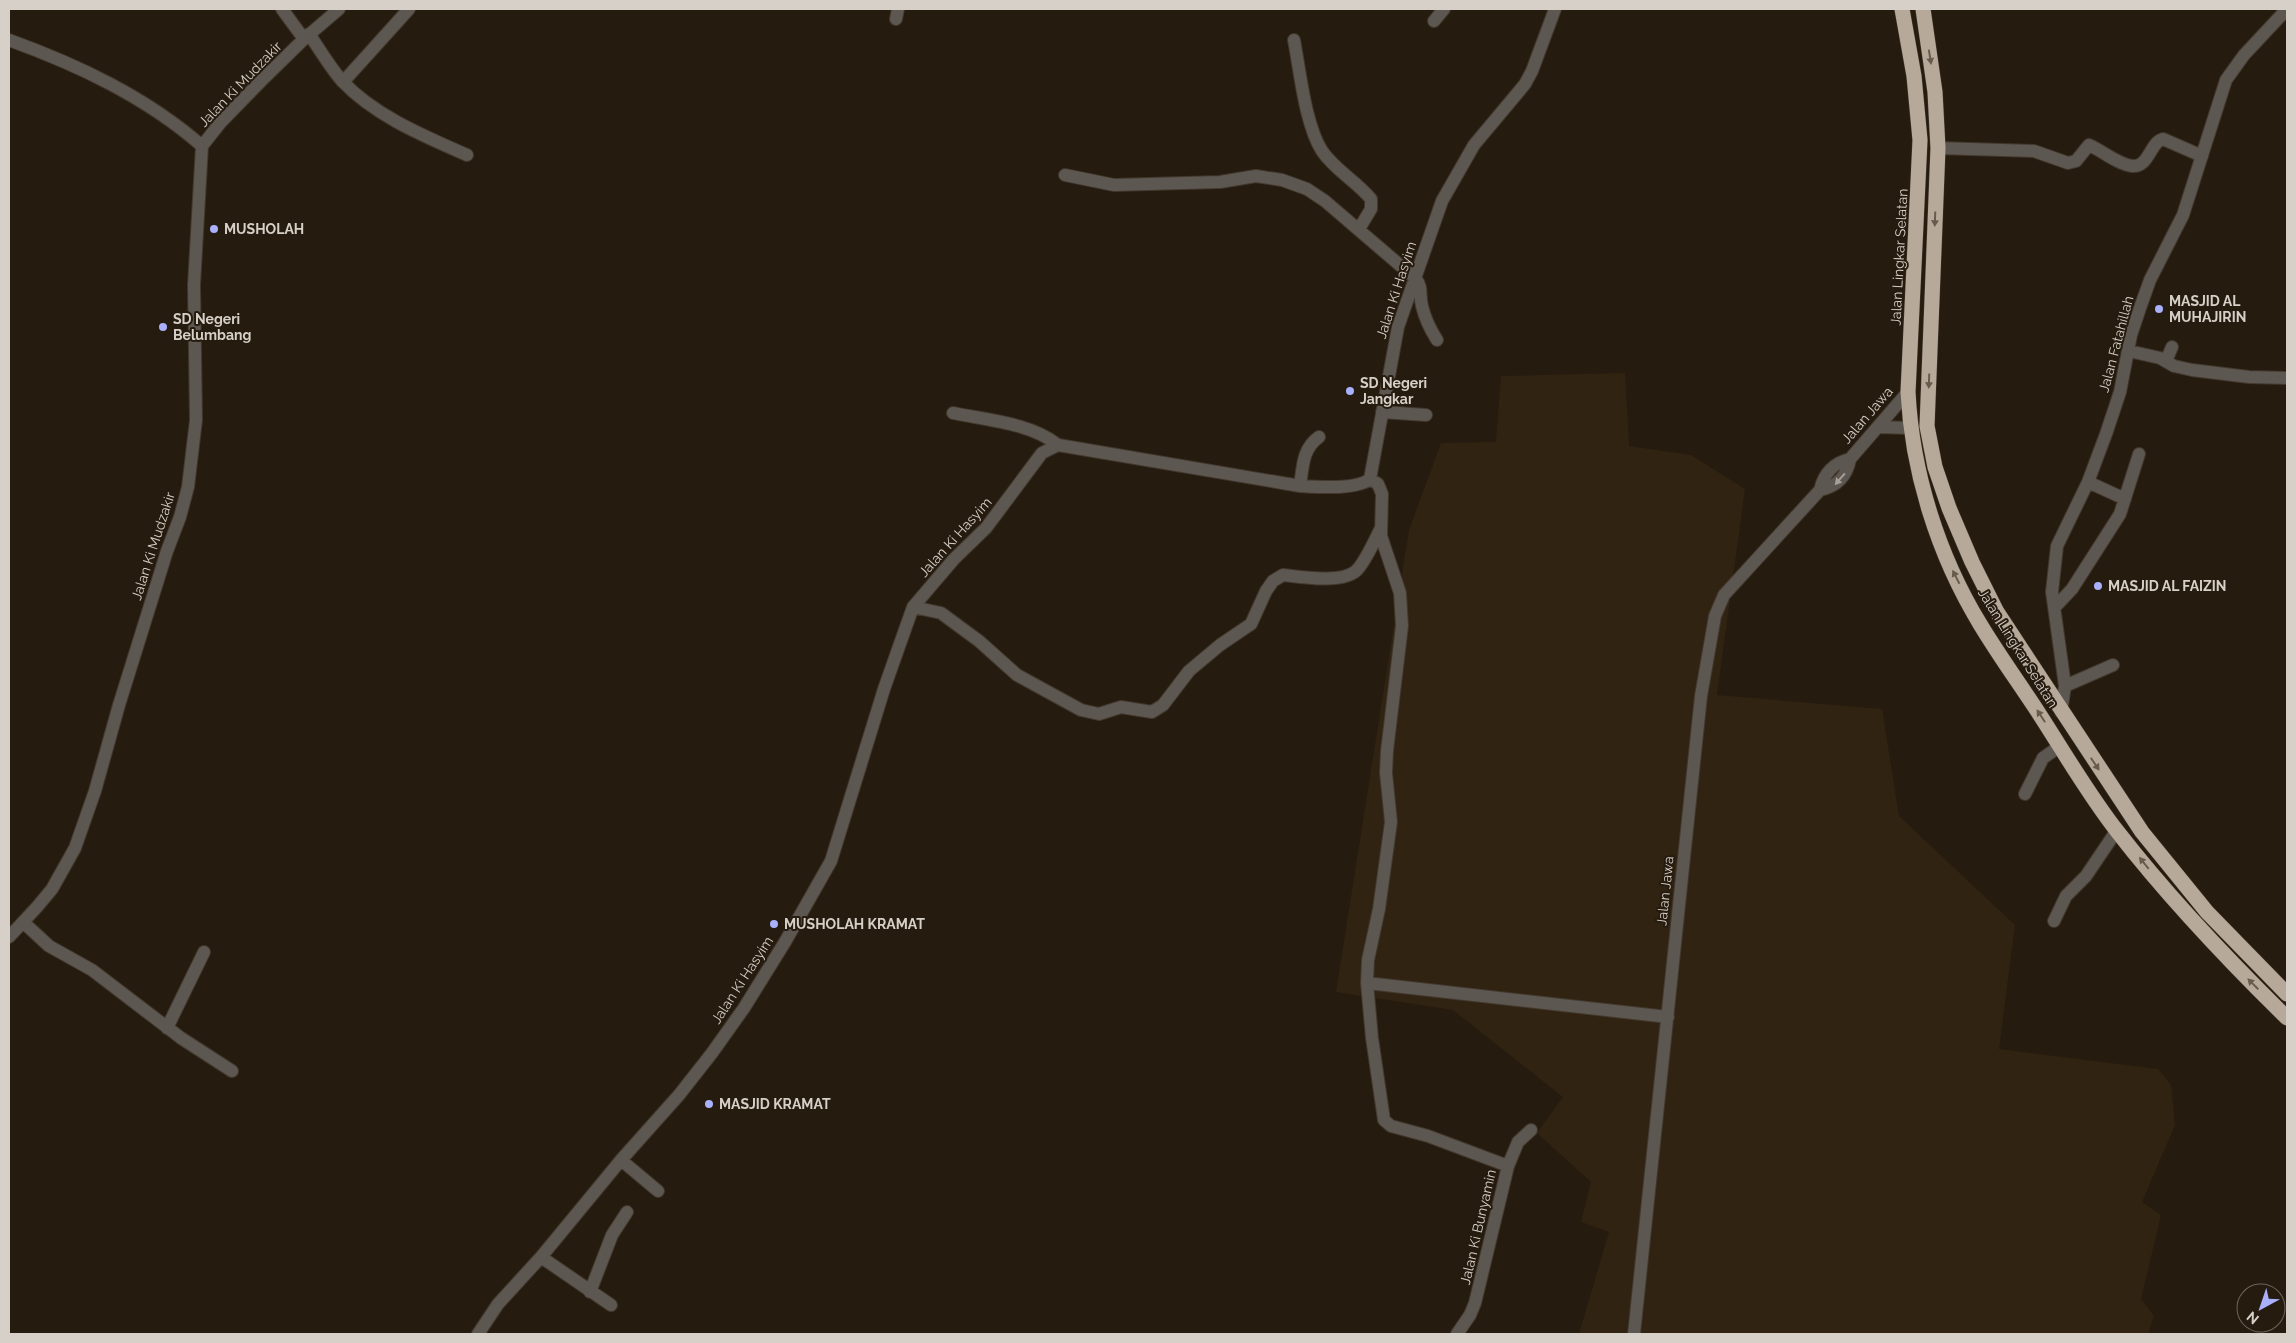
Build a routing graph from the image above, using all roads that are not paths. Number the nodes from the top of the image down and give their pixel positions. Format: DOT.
graph roads {
  1 [pos="282,9"];
  2 [pos="339,9"];
  3 [pos="409,9"];
  4 [pos="1444,9"];
  5 [pos="1554,9"];
  6 [pos="1902,9"];
  7 [pos="1923,9"];
  8 [pos="2287,9"];
  9 [pos="1434,21"];
  10 [pos="307,36"];
  11 [pos="9,40"];
  12 [pos="1294,40"];
  13 [pos="343,82"];
  14 [pos="202,146"];
  15 [pos="1938,148"];
  16 [pos="467,155"];
  17 [pos="2202,156"];
  18 [pos="1064,175"];
  19 [pos="1359,229"];
  20 [pos="1416,279"];
  21 [pos="1437,340"];
  22 [pos="2172,347"];
  23 [pos="2129,351"];
  24 [pos="2166,361"];
  25 [pos="2287,378"];
  26 [pos="1908,392"];
  27 [pos="1382,412"];
  28 [pos="953,413"];
  29 [pos="1426,414"];
  30 [pos="1878,427"];
  31 [pos="1910,428"];
  32 [pos="1320,437"];
  33 [pos="1058,445"];
  34 [pos="2139,454"];
  35 [pos="1935,467"];
  36 [pos="1920,474"];
  37 [pos="1370,479"];
  38 [pos="2088,482"];
  39 [pos="1300,486"];
  40 [pos="2125,499"];
  41 [pos="1381,528"];
  42 [pos="2055,607"];
  43 [pos="913,608"];
  44 [pos="2113,665"];
  45 [pos="2065,686"];
  46 [pos="2061,712"];
  47 [pos="2060,746"];
  48 [pos="2025,794"];
  49 [pos="2117,830"];
  50 [pos="2054,921"];
  51 [pos="23,922"];
  52 [pos="9,936"];
  53 [pos="204,952"];
  54 [pos="1367,984"];
  55 [pos="2286,993"];
  56 [pos="2274,1005"];
  57 [pos="1668,1017"];
  58 [pos="2287,1018"];
  59 [pos="167,1028"];
  60 [pos="232,1071"];
  61 [pos="1531,1130"];
  62 [pos="621,1160"];
  63 [pos="1508,1166"];
  64 [pos="658,1191"];
  65 [pos="628,1212"];
  66 [pos="541,1257"];
  67 [pos="590,1292"];
  68 [pos="611,1305"];
  69 [pos="478,1334"];
  70 [pos="1457,1334"];
  71 [pos="1634,1334"];
  1 -- 10 [label="street"];
  2 -- 10 [label="street, Jalan Ki Mudzakir"];
  3 -- 13 [label="street"];
  4 -- 9 [label="street"];
  5 -- 20 [label="street, Jalan Ki Hasyim"];
  6 -- 26 [label="highway, Jalan Lingkar Selatan"];
  7 -- 15 [label="highway, Jalan Lingkar Selatan, one-way"];
  8 -- 17 [label="street, Jalan Fatahillah"];
  10 -- 13 [label="street"];
  10 -- 14 [label="street, Jalan Ki Mudzakir"];
  11 -- 14 [label="street"];
  12 -- 19 [label="street"];
  13 -- 16 [label="street"];
  14 -- 51 [label="street, Jalan Ki Mudzakir"];
  15 -- 17 [label="street"];
  15 -- 35 [label="highway, Jalan Lingkar Selatan, one-way"];
  17 -- 23 [label="street, Jalan Fatahillah"];
  18 -- 19 [label="street"];
  19 -- 20 [label="street"];
  20 -- 21 [label="street"];
  20 -- 27 [label="street, Jalan Ki Hasyim"];
  22 -- 24 [label="street"];
  23 -- 24 [label="street"];
  23 -- 38 [label="street, Jalan Fatahillah"];
  24 -- 25 [label="street"];
  26 -- 30 [label="street, Jalan Jawa"];
  26 -- 31 [label="highway, Jalan Lingkar Selatan"];
  27 -- 29 [label="street"];
  27 -- 37 [label="street, Jalan Ki Hasyim"];
  28 -- 33 [label="street"];
  30 -- 31 [label="street"];
  30 -- 57 [label="street, Jalan Jawa"];
  31 -- 36 [label="highway, Jalan Lingkar Selatan"];
  32 -- 39 [label="street"];
  33 -- 39 [label="street"];
  33 -- 43 [label="street, Jalan Ki Hasyim"];
  34 -- 40 [label="street"];
  35 -- 36 [label="highway"];
  35 -- 46 [label="highway, Jalan Lingkar Selatan"];
  47 -- 36 [label="highway, Jalan Lingkar Selatan, one-way"];
  37 -- 39 [label="street"];
  37 -- 41 [label="street"];
  38 -- 40 [label="street"];
  38 -- 42 [label="street, Jalan Fatahillah"];
  40 -- 42 [label="street"];
  41 -- 43 [label="street"];
  41 -- 54 [label="street"];
  42 -- 45 [label="street, Jalan Fatahillah"];
  43 -- 62 [label="street, Jalan Ki Hasyim"];
  44 -- 45 [label="street"];
  45 -- 46 [label="street, Jalan Fatahillah"];
  46 -- 55 [label="highway, Jalan Lingkar Selatan, one-way"];
  47 -- 48 [label="street"];
  47 -- 49 [label="highway, Jalan Lingkar Selatan"];
  49 -- 50 [label="street"];
  56 -- 49 [label="highway, Jalan Lingkar Selatan, one-way"];
  51 -- 52 [label="street, Jalan Ki Mudzakir"];
  51 -- 59 [label="street"];
  53 -- 59 [label="street"];
  54 -- 57 [label="street"];
  54 -- 63 [label="street"];
  55 -- 56 [label="highway"];
  56 -- 58 [label="highway, Jalan Lingkar Selatan"];
  57 -- 71 [label="street, Jalan Jawa"];
  59 -- 60 [label="street"];
  61 -- 63 [label="street, Jalan Ki Bunyamin"];
  62 -- 64 [label="street"];
  62 -- 66 [label="street, Jalan Ki Hasyim"];
  63 -- 70 [label="street, Jalan Ki Bunyamin"];
  65 -- 67 [label="street"];
  66 -- 67 [label="street"];
  66 -- 69 [label="street, Jalan Ki Hasyim"];
  67 -- 68 [label="street"];
}
